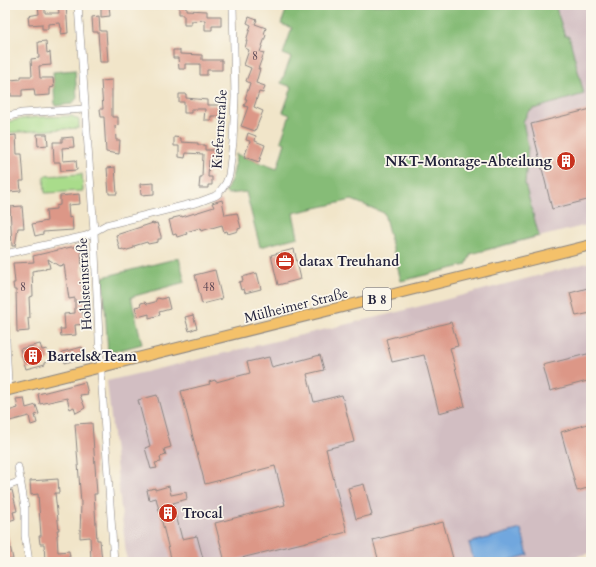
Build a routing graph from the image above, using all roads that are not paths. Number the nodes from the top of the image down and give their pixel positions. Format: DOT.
graph roads {
  1 [pos="78,5"];
  2 [pos="233,5"];
  3 [pos="85,109"];
  4 [pos="5,117"];
  5 [pos="94,232"];
  6 [pos="591,245"];
  7 [pos="5,254"];
  8 [pos="5,320"];
  9 [pos="101,368"];
  10 [pos="7,391"];
  11 [pos="18,467"];
  12 [pos="21,481"];
  13 [pos="5,487"];
  14 [pos="29,562"];
  15 [pos="114,562"];
  1 -- 3 [label="street, Hohlsteinstraße"];
  2 -- 5 [label="street, Kiefernstraße"];
  3 -- 4 [label="street"];
  3 -- 5 [label="street, Hohlsteinstraße"];
  5 -- 7 [label="street, Kiefernstraße"];
  5 -- 9 [label="street, Hohlsteinstraße"];
  6 -- 9 [label="main road, Mülheimer Straße / B 8"];
  8 -- 10 [label="street"];
  9 -- 10 [label="main road, B 8"];
  9 -- 15 [label="street, Hohlsteinstraße"];
  11 -- 12 [label="street"];
  12 -- 13 [label="street"];
  12 -- 14 [label="street"];
}
